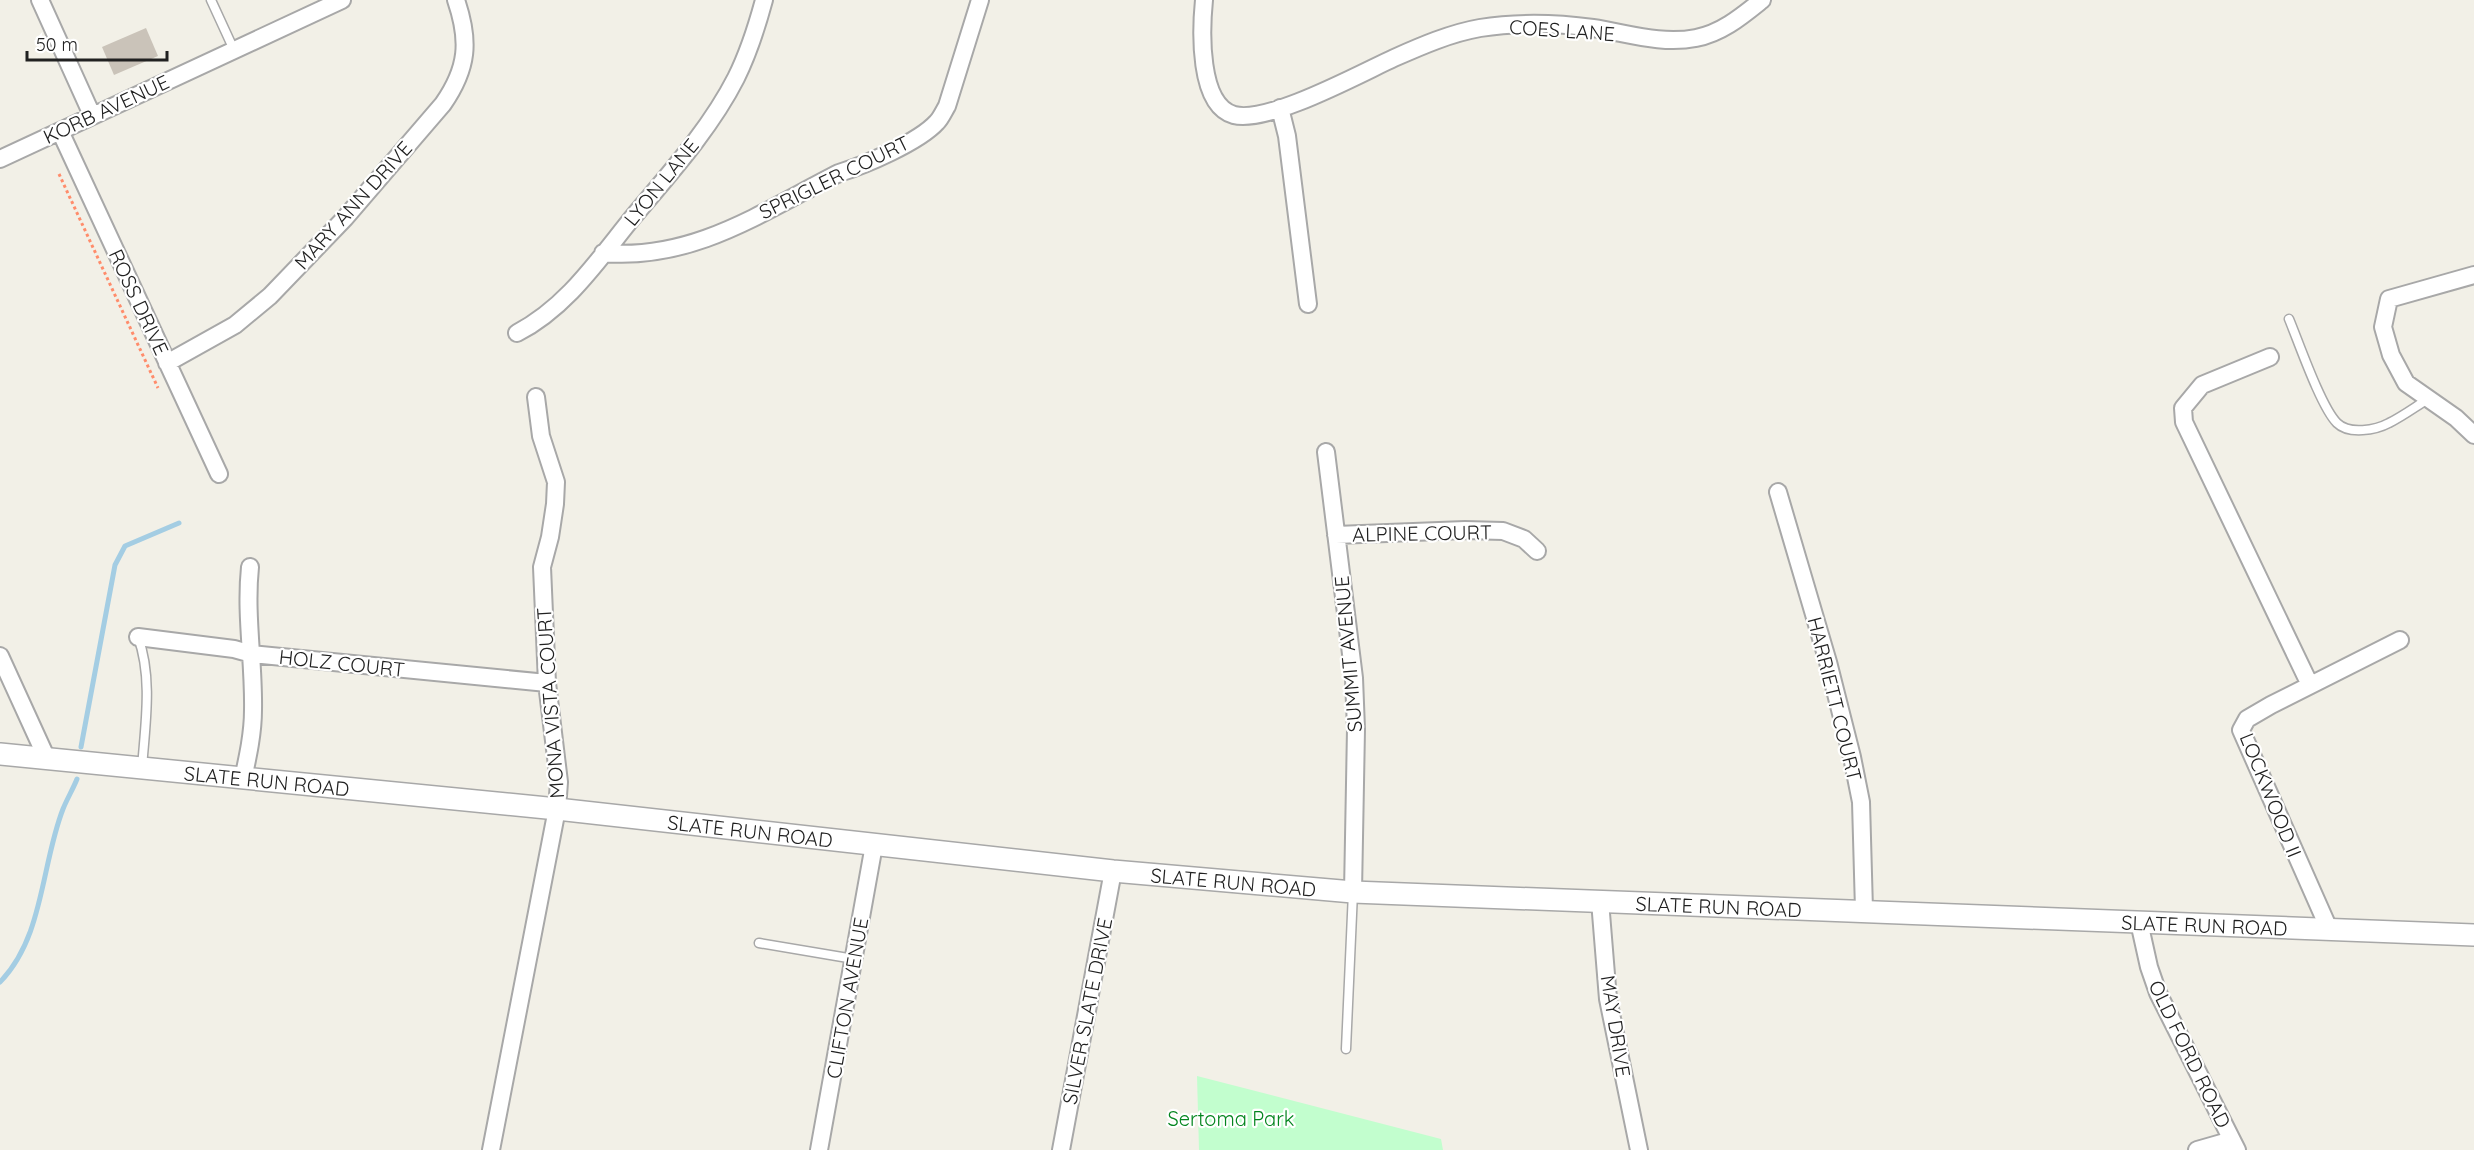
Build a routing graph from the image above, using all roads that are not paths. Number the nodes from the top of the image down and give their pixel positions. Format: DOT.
graph roads {
  1 [pos="40,0"];
  2 [pos="210,0"];
  3 [pos="342,0"];
  4 [pos="456,0"];
  5 [pos="764,0"];
  6 [pos="980,0"];
  7 [pos="1204,0"];
  8 [pos="1762,0"];
  9 [pos="234,50"];
  10 [pos="1280,108"];
  11 [pos="92,116"];
  12 [pos="60,131"];
  13 [pos="0,159"];
  14 [pos="603,253"];
  15 [pos="2474,275"];
  16 [pos="1308,304"];
  17 [pos="2289,319"];
  18 [pos="517,333"];
  19 [pos="2270,357"];
  20 [pos="167,363"];
  21 [pos="536,397"];
  22 [pos="2428,399"];
  23 [pos="2474,435"];
  24 [pos="1326,452"];
  25 [pos="219,474"];
  26 [pos="1778,492"];
  27 [pos="1336,535"];
  28 [pos="1537,551"];
  29 [pos="250,567"];
  30 [pos="138,638"];
  31 [pos="2400,640"];
  32 [pos="252,654"];
  33 [pos="0,656"];
  34 [pos="547,683"];
  35 [pos="2310,686"];
  36 [pos="0,754"];
  37 [pos="47,759"];
  38 [pos="142,768"];
  39 [pos="243,778"];
  40 [pos="557,809"];
  41 [pos="874,845"];
  42 [pos="1113,872"];
  43 [pos="1353,892"];
  44 [pos="1600,902"];
  45 [pos="1864,910"];
  46 [pos="2139,922"];
  47 [pos="2329,929"];
  48 [pos="2474,935"];
  49 [pos="759,943"];
  50 [pos="855,959"];
  51 [pos="1346,1049"];
  52 [pos="2234,1145"];
  53 [pos="491,1150"];
  54 [pos="819,1150"];
  55 [pos="1061,1150"];
  56 [pos="1639,1150"];
  57 [pos="2197,1150"];
  1 -- 11 [label="street"];
  2 -- 9 [label="lane"];
  3 -- 9 [label="street, KORB AVENUE"];
  4 -- 20 [label="street, MARY ANN DRIVE"];
  5 -- 14 [label="street, LYON LANE"];
  6 -- 14 [label="street, SPRIGLER COURT"];
  7 -- 10 [label="street, COES LANE"];
  8 -- 10 [label="street, COES LANE"];
  9 -- 11 [label="street, KORB AVENUE"];
  10 -- 16 [label="street"];
  11 -- 12 [label="street, KORB AVENUE"];
  12 -- 13 [label="street, KORB AVENUE"];
  12 -- 20 [label="street, ROSS DRIVE"];
  14 -- 18 [label="street, LYON LANE"];
  15 -- 22 [label="street"];
  17 -- 22 [label="lane"];
  19 -- 35 [label="street"];
  20 -- 25 [label="street, ROSS DRIVE"];
  21 -- 34 [label="street, MONA VISTA COURT"];
  22 -- 23 [label="street"];
  24 -- 27 [label="street, SUMMIT AVENUE"];
  26 -- 45 [label="street, HARRIETT COURT"];
  27 -- 28 [label="street, ALPINE COURT"];
  27 -- 43 [label="street, SUMMIT AVENUE"];
  29 -- 32 [label="street"];
  30 -- 32 [label="street, HOLZ COURT"];
  30 -- 38 [label="lane"];
  31 -- 35 [label="street, LOCKWOOD II"];
  32 -- 34 [label="street, HOLZ COURT"];
  32 -- 39 [label="street"];
  33 -- 37 [label="street"];
  34 -- 40 [label="street, MONA VISTA COURT"];
  35 -- 47 [label="street, LOCKWOOD II"];
  36 -- 37 [label="street, SLATE RUN ROAD"];
  37 -- 38 [label="street, SLATE RUN ROAD"];
  38 -- 39 [label="street, SLATE RUN ROAD"];
  39 -- 40 [label="street, SLATE RUN ROAD"];
  40 -- 41 [label="street, SLATE RUN ROAD"];
  40 -- 53 [label="street, MONA VISTA COURT"];
  41 -- 42 [label="street, SLATE RUN ROAD"];
  41 -- 50 [label="street, CLIFTON AVENUE"];
  42 -- 43 [label="street, SLATE RUN ROAD"];
  42 -- 55 [label="street, SILVER SLATE DRIVE"];
  43 -- 44 [label="street, SLATE RUN ROAD"];
  43 -- 51 [label="lane"];
  44 -- 45 [label="street, SLATE RUN ROAD"];
  44 -- 56 [label="street, MAY DRIVE"];
  45 -- 46 [label="street, SLATE RUN ROAD"];
  46 -- 47 [label="street, SLATE RUN ROAD"];
  46 -- 52 [label="street, OLD FORD ROAD"];
  47 -- 48 [label="street, SLATE RUN ROAD"];
  49 -- 50 [label="lane"];
  50 -- 54 [label="street, CLIFTON AVENUE"];
  52 -- 57 [label="street"];
}
